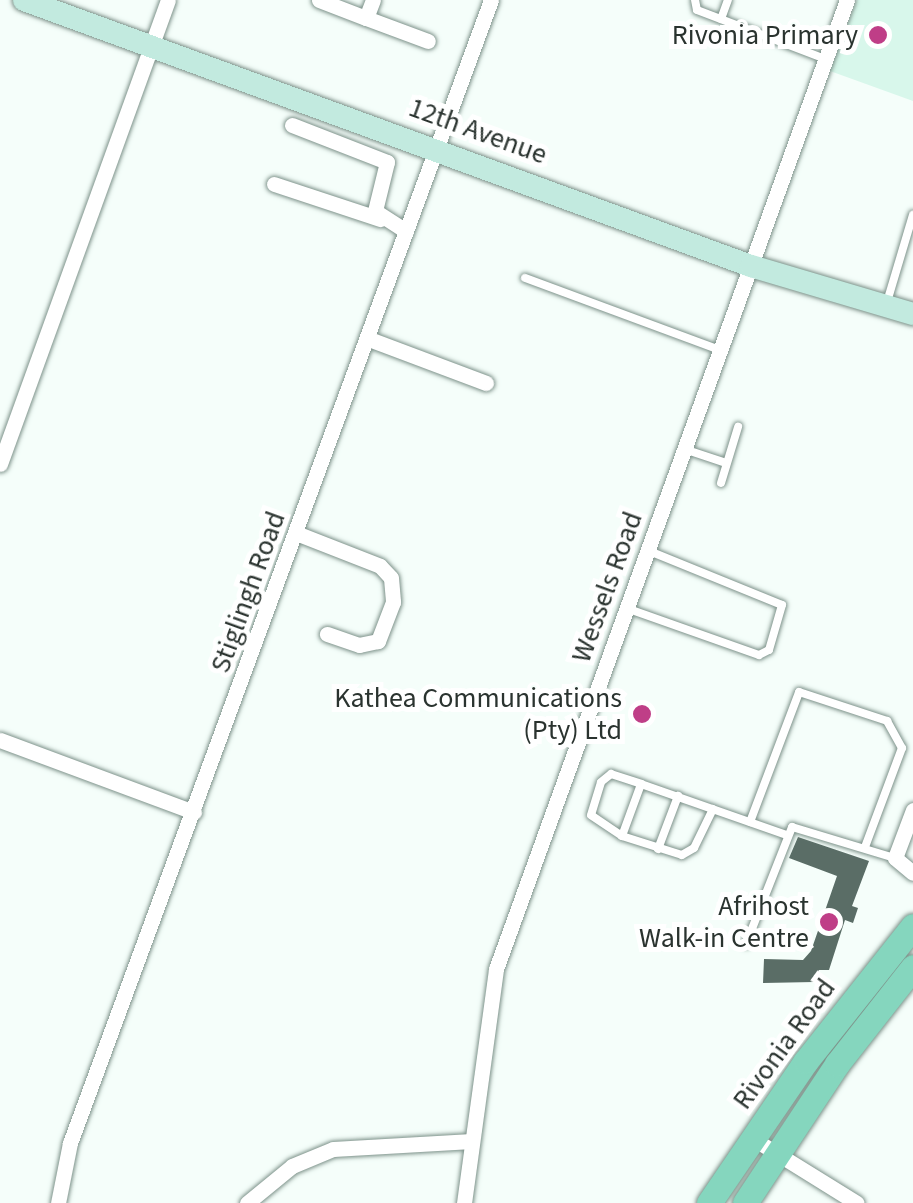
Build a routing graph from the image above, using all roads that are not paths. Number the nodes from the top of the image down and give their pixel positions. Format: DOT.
graph roads {
  1 [pos="24,0"];
  2 [pos="168,0"];
  3 [pos="319,0"];
  4 [pos="373,0"];
  5 [pos="490,0"];
  6 [pos="695,0"];
  7 [pos="728,0"];
  8 [pos="847,0"];
  9 [pos="366,18"];
  10 [pos="720,19"];
  11 [pos="428,42"];
  12 [pos="151,46"];
  13 [pos="825,60"];
  14 [pos="292,125"];
  15 [pos="436,146"];
  16 [pos="274,184"];
  17 [pos="913,215"];
  18 [pos="380,219"];
  19 [pos="406,231"];
  20 [pos="899,261"];
  21 [pos="751,266"];
  22 [pos="913,266"];
  23 [pos="525,278"];
  24 [pos="886,306"];
  25 [pos="913,314"];
  26 [pos="369,338"];
  27 [pos="720,350"];
  28 [pos="486,383"];
  29 [pos="738,426"];
  30 [pos="684,449"];
  31 [pos="726,463"];
  32 [pos="0,464"];
  33 [pos="721,483"];
  34 [pos="296,533"];
  35 [pos="647,550"];
  36 [pos="626,608"];
  37 [pos="327,634"];
  38 [pos="0,740"];
  39 [pos="641,784"];
  40 [pos="678,796"];
  41 [pos="713,809"];
  42 [pos="913,810"];
  43 [pos="194,812"];
  44 [pos="750,822"];
  45 [pos="787,835"];
  46 [pos="622,836"];
  47 [pos="865,847"];
  48 [pos="658,849"];
  49 [pos="895,858"];
  50 [pos="913,874"];
  51 [pos="913,926"];
  52 [pos="746,944"];
  53 [pos="913,967"];
  54 [pos="752,1138"];
  55 [pos="472,1141"];
  56 [pos="777,1154"];
  57 [pos="58,1203"];
  58 [pos="247,1203"];
  59 [pos="464,1203"];
  60 [pos="709,1203"];
  61 [pos="745,1203"];
  62 [pos="858,1203"];
  1 -- 12 [label="main road, 12th Avenue"];
  2 -- 12 [label="street"];
  3 -- 9 [label="street"];
  4 -- 9 [label="street"];
  5 -- 15 [label="street, Stiglingh Road"];
  6 -- 10 [label="lane"];
  7 -- 10 [label="lane"];
  8 -- 13 [label="street, Wessels Road"];
  9 -- 11 [label="street"];
  10 -- 13 [label="lane"];
  12 -- 15 [label="main road, 12th Avenue"];
  12 -- 32 [label="street"];
  13 -- 21 [label="street, Wessels Road"];
  14 -- 18 [label="street"];
  15 -- 19 [label="street, Stiglingh Road"];
  15 -- 21 [label="main road, 12th Avenue"];
  16 -- 18 [label="street"];
  17 -- 20 [label="lane"];
  18 -- 19 [label="street"];
  19 -- 26 [label="street, Stiglingh Road"];
  20 -- 22 [label="lane"];
  20 -- 24 [label="lane"];
  21 -- 24 [label="main road, 12th Avenue"];
  21 -- 27 [label="street, Wessels Road"];
  23 -- 27 [label="lane"];
  24 -- 25 [label="main road, 12th Avenue"];
  26 -- 28 [label="street"];
  26 -- 34 [label="street, Stiglingh Road"];
  27 -- 30 [label="street, Wessels Road"];
  29 -- 31 [label="lane"];
  30 -- 31 [label="lane"];
  30 -- 35 [label="street, Wessels Road"];
  31 -- 33 [label="lane"];
  34 -- 37 [label="street"];
  34 -- 43 [label="street, Stiglingh Road"];
  35 -- 36 [label="street, Wessels Road"];
  35 -- 36 [label="lane"];
  36 -- 55 [label="street, Wessels Road"];
  38 -- 43 [label="street"];
  39 -- 40 [label="lane"];
  39 -- 46 [label="lane"];
  39 -- 46 [label="lane"];
  40 -- 41 [label="lane"];
  40 -- 48 [label="lane"];
  41 -- 44 [label="lane"];
  41 -- 48 [label="lane"];
  42 -- 49 [label="street"];
  43 -- 57 [label="street, Stiglingh Road"];
  44 -- 45 [label="lane"];
  44 -- 47 [label="lane"];
  45 -- 47 [label="lane"];
  45 -- 52 [label="lane"];
  46 -- 48 [label="lane"];
  47 -- 49 [label="lane"];
  49 -- 50 [label="street"];
  51 -- 54 [label="main road, Rivonia Road"];
  53 -- 56 [label="main road, Rivonia Road"];
  54 -- 56 [label="street"];
  54 -- 60 [label="main road, Rivonia Road"];
  55 -- 58 [label="street"];
  55 -- 59 [label="street, Wessels Road"];
  56 -- 61 [label="main road, Rivonia Road"];
  56 -- 62 [label="street"];
}
